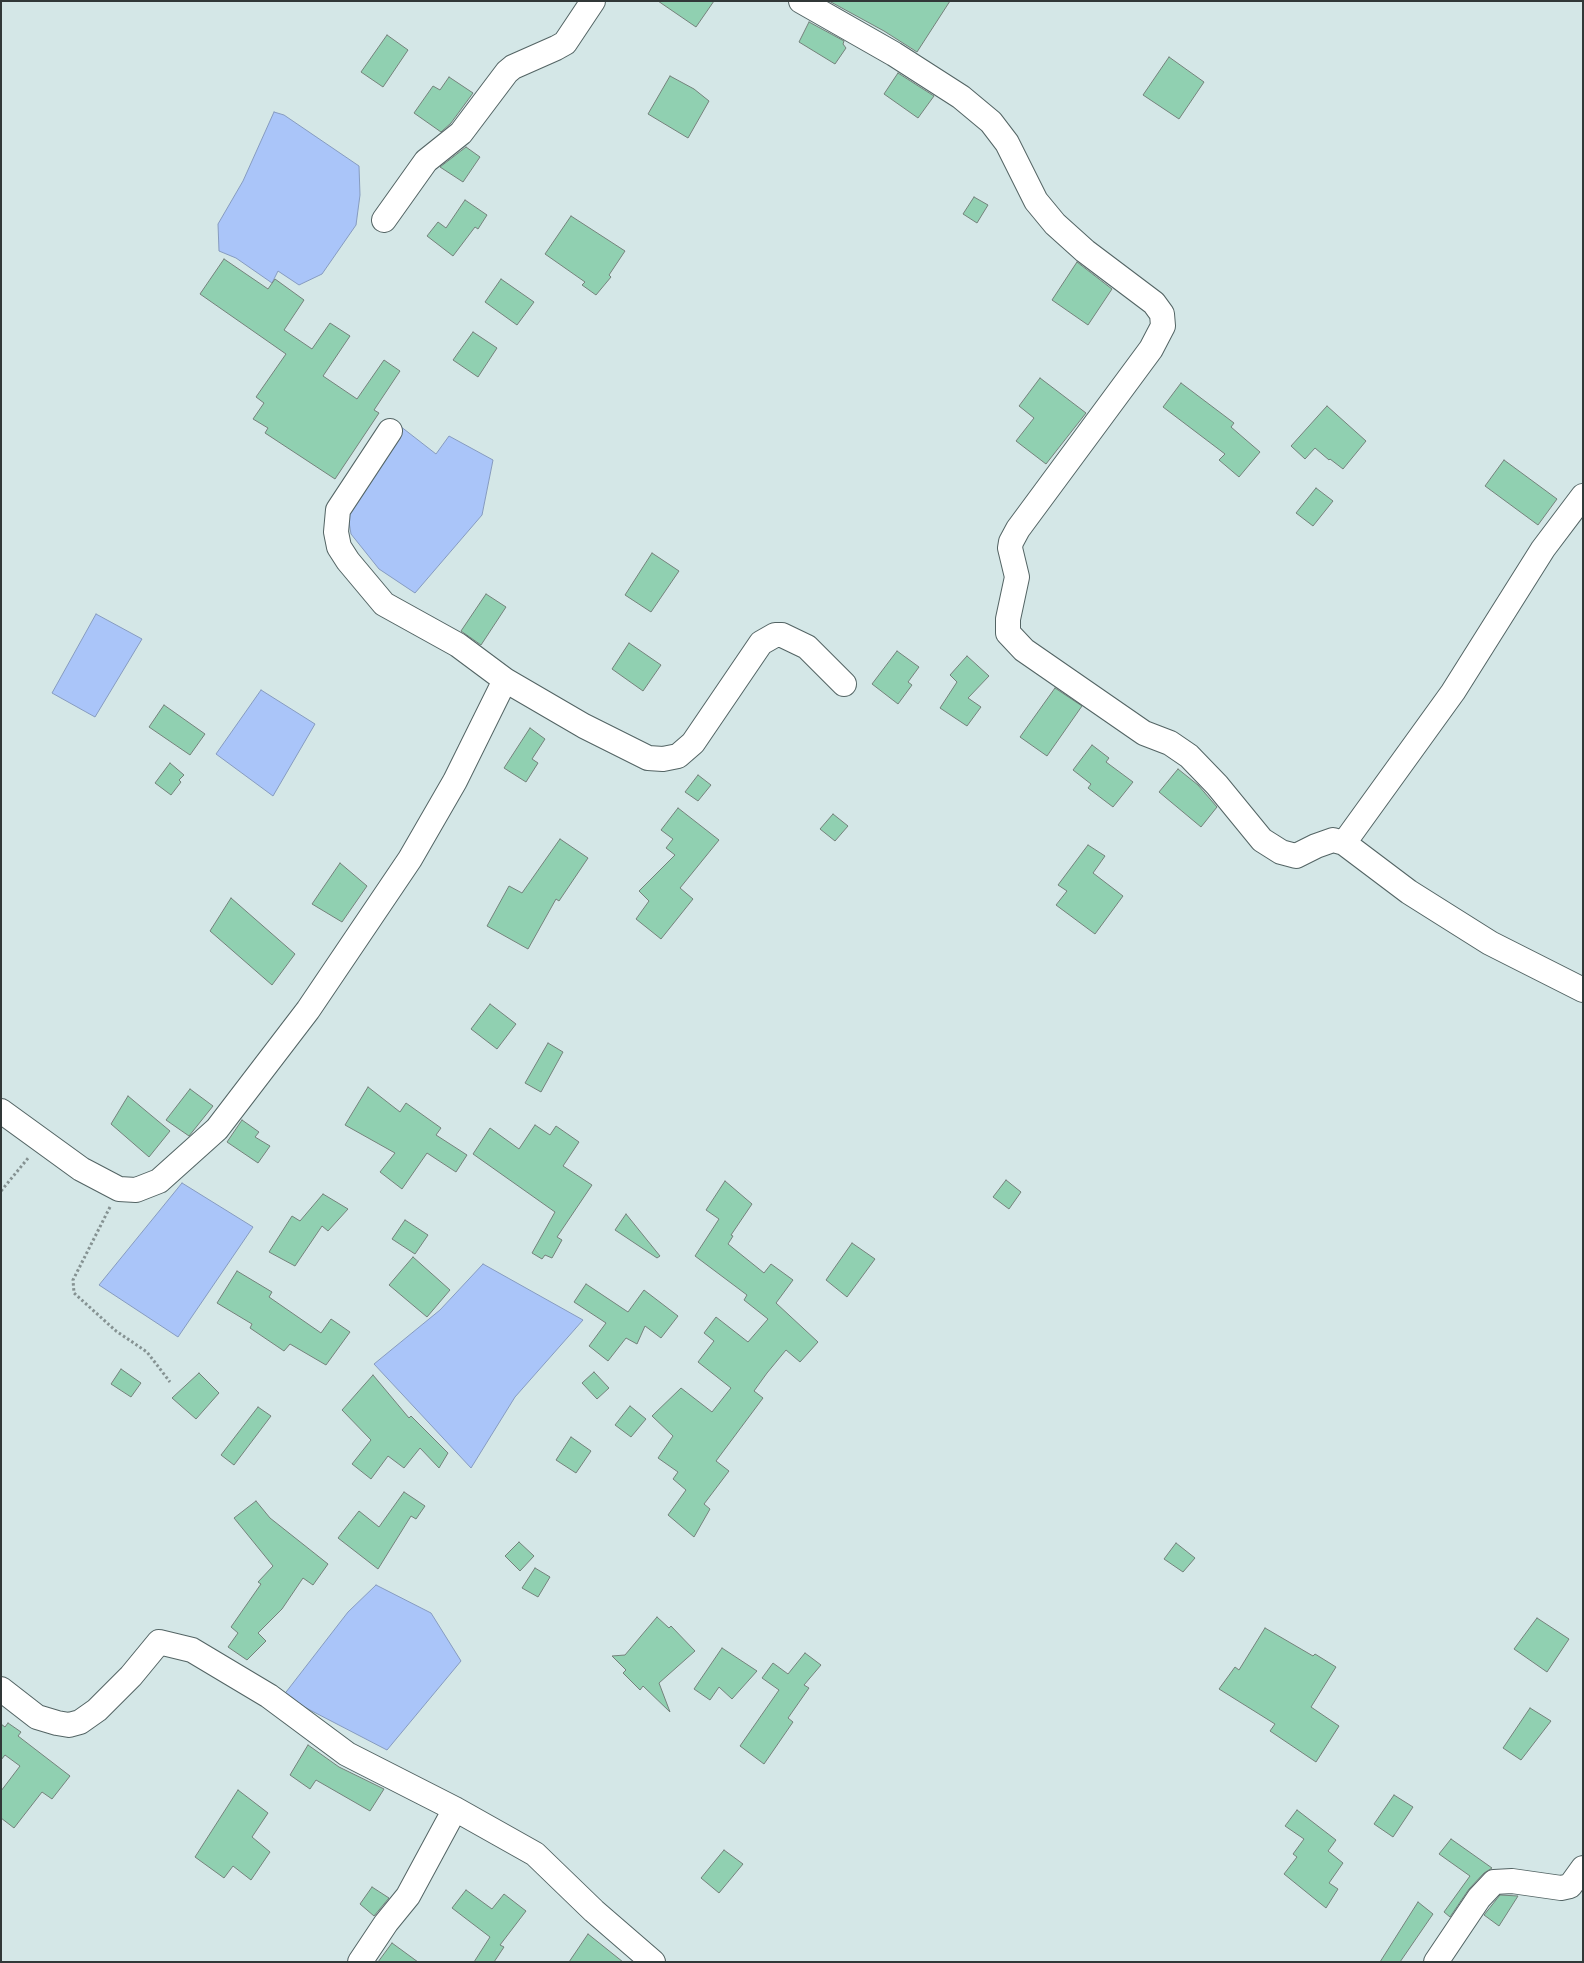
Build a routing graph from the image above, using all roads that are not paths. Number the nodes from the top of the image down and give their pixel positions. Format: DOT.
graph roads {
  1 [pos="592,1"];
  2 [pos="801,1"];
  3 [pos="384,220"];
  4 [pos="390,431"];
  5 [pos="1583,496"];
  6 [pos="506,680"];
  7 [pos="844,684"];
  8 [pos="1344,843"];
  9 [pos="1583,990"];
  10 [pos="1,1112"];
  11 [pos="1,1689"];
  12 [pos="455,1809"];
  13 [pos="1583,1868"];
  14 [pos="360,1962"];
  15 [pos="653,1962"];
  16 [pos="1436,1962"];
  1 -- 3 [label="street"];
  2 -- 8 [label="street"];
  4 -- 6 [label="street"];
  5 -- 8 [label="street"];
  6 -- 7 [label="street"];
  6 -- 10 [label="street"];
  8 -- 9 [label="street"];
  11 -- 12 [label="street"];
  12 -- 14 [label="street"];
  12 -- 15 [label="street"];
  13 -- 16 [label="street"];
}
